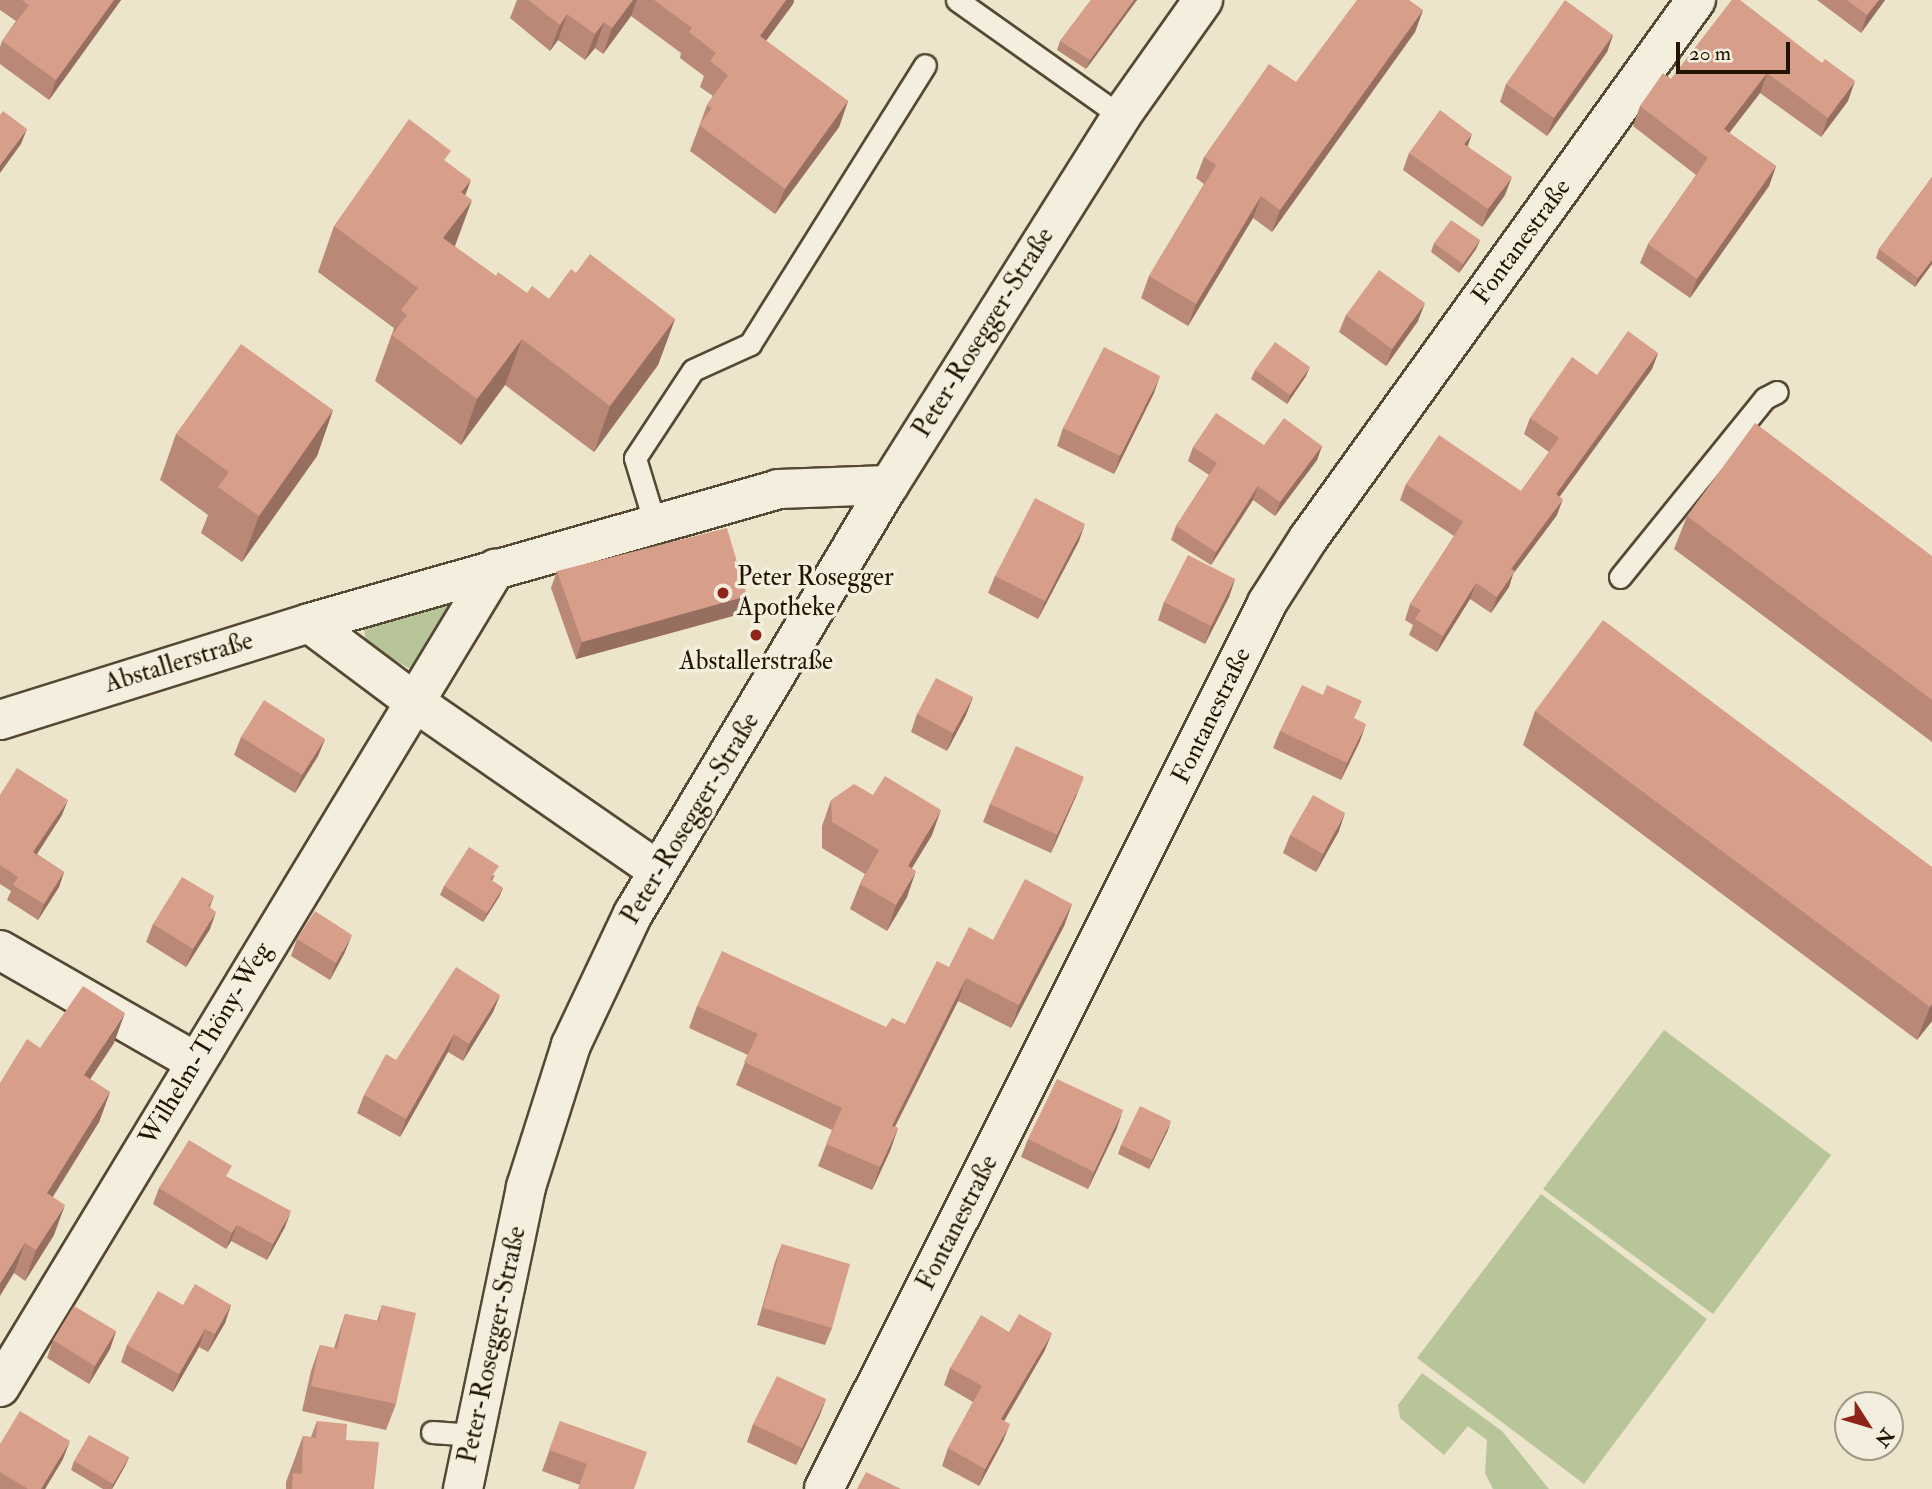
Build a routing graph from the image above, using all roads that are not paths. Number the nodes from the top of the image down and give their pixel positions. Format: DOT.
graph roads {
  1 [pos="957,0"];
  2 [pos="1203,0"];
  3 [pos="1696,0"];
  4 [pos="925,65"];
  5 [pos="1121,116"];
  6 [pos="1777,392"];
  7 [pos="889,485"];
  8 [pos="655,524"];
  9 [pos="496,568"];
  10 [pos="1620,577"];
  11 [pos="309,623"];
  12 [pos="416,703"];
  13 [pos="0,720"];
  14 [pos="657,870"];
  15 [pos="0,950"];
  16 [pos="194,1061"];
  17 [pos="0,1387"];
  18 [pos="432,1432"];
  19 [pos="474,1435"];
  20 [pos="463,1489"];
  21 [pos="824,1489"];
  1 -- 5 [label="lane"];
  2 -- 5 [label="street, Peter-Rosegger-Straße"];
  3 -- 21 [label="street, Fontanestraße"];
  4 -- 8 [label="lane"];
  5 -- 7 [label="street, Peter-Rosegger-Straße"];
  6 -- 10 [label="lane"];
  7 -- 8 [label="street, Abstallerstraße"];
  7 -- 14 [label="street, Peter-Rosegger-Straße"];
  8 -- 9 [label="street, Abstallerstraße"];
  9 -- 11 [label="street, Abstallerstraße"];
  9 -- 12 [label="street, Wilhelm-Thöny-Weg"];
  11 -- 12 [label="street"];
  11 -- 13 [label="street, Abstallerstraße"];
  12 -- 14 [label="street"];
  12 -- 16 [label="street, Wilhelm-Thöny-Weg"];
  14 -- 19 [label="street, Peter-Rosegger-Straße"];
  15 -- 16 [label="street"];
  16 -- 17 [label="street, Wilhelm-Thöny-Weg"];
  18 -- 19 [label="lane"];
  19 -- 20 [label="street, Peter-Rosegger-Straße"];
}
